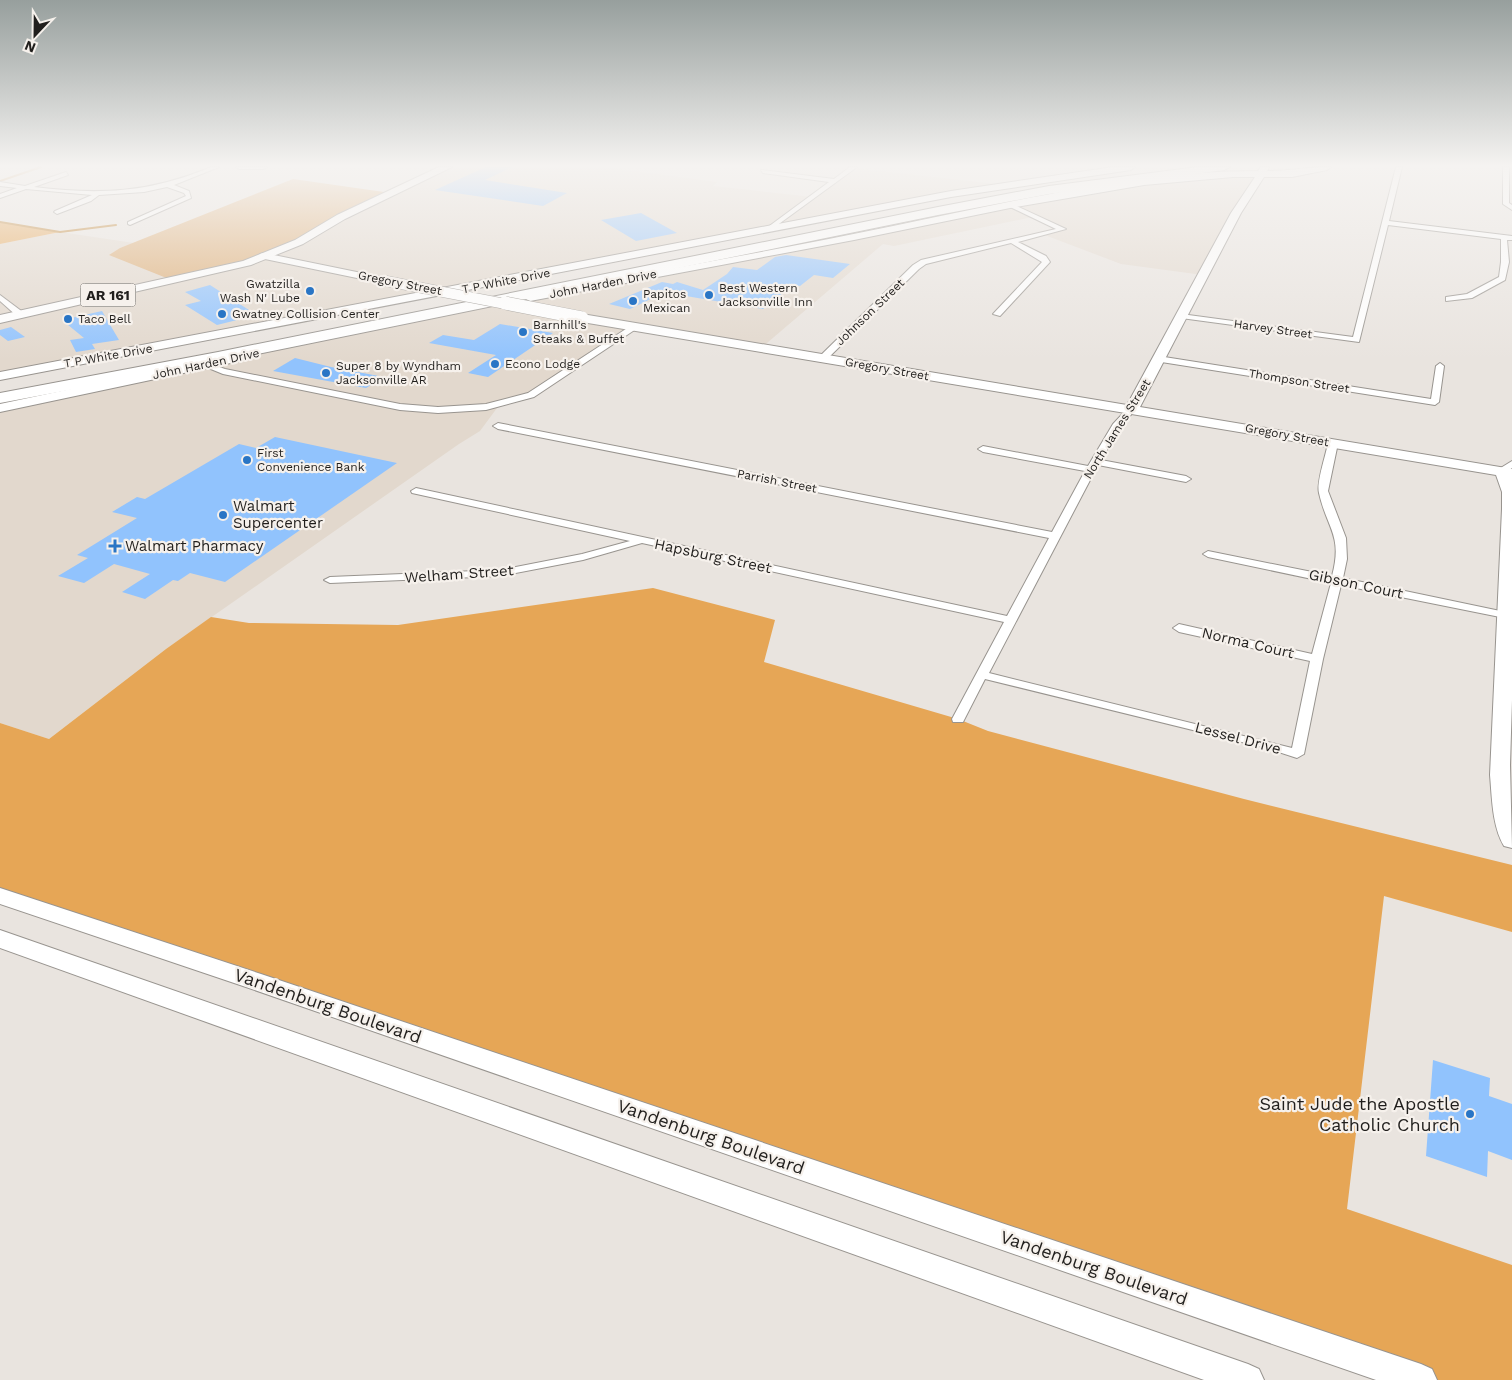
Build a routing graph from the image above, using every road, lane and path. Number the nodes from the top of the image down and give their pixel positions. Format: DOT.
graph roads {
  1 [pos="319,231"];
  2 [pos="753,231"];
  3 [pos="821,231"];
  4 [pos="833,231"];
  5 [pos="881,231"];
  6 [pos="1052,231"];
  7 [pos="1226,231"];
  8 [pos="1384,231"];
  9 [pos="1454,231"];
  10 [pos="1508,238"];
  11 [pos="1012,241"];
  12 [pos="264,256"];
  13 [pos="0,297"];
  14 [pos="1449,299"];
  15 [pos="997,314"];
  16 [pos="21,315"];
  17 [pos="1181,316"];
  18 [pos="0,319"];
  19 [pos="635,327"];
  20 [pos="823,358"];
  21 [pos="1158,359"];
  22 [pos="211,361"];
  23 [pos="1440,366"];
  24 [pos="0,376"];
  25 [pos="0,393"];
  26 [pos="4,403"];
  27 [pos="1132,409"];
  28 [pos="498,426"];
  29 [pos="1333,443"];
  30 [pos="983,448"];
  31 [pos="1093,465"];
  32 [pos="1509,469"];
  33 [pos="1186,479"];
  34 [pos="416,491"];
  35 [pos="1056,536"];
  36 [pos="646,541"];
  37 [pos="1208,554"];
  38 [pos="330,580"];
  39 [pos="1337,580"];
  40 [pos="1505,615"];
  41 [pos="1010,620"];
  42 [pos="1179,628"];
  43 [pos="1317,659"];
  44 [pos="983,675"];
  45 [pos="958,719"];
  46 [pos="1512,841"];
  47 [pos="0,896"];
  48 [pos="0,939"];
  49 [pos="1248,1380"];
  50 [pos="1421,1380"];
  1 -- 12 [label="main road, AR 161"];
  2 -- 24 [label="main road, T P White Drive"];
  3 -- 25 [label="highway"];
  4 -- 22 [label="highway"];
  5 -- 22 [label="main road, John Harden Drive"];
  6 -- 11 [label="street, Johnson Street"];
  7 -- 17 [label="main road, North James Street"];
  8 -- 17 [label="street, Harvey Street"];
  9 -- 10 [label="street"];
  10 -- 14 [label="street"];
  11 -- 15 [label="street"];
  11 -- 20 [label="street, Johnson Street"];
  12 -- 16 [label="main road, AR 161"];
  12 -- 19 [label="main road, Gregory Street, bridge"];
  13 -- 16 [label="street"];
  16 -- 18 [label="main road, AR 161"];
  17 -- 21 [label="main road, North James Street"];
  19 -- 20 [label="main road, Gregory Street"];
  19 -- 22 [label="street"];
  20 -- 27 [label="main road, Gregory Street"];
  21 -- 23 [label="street, Thompson Street"];
  21 -- 27 [label="main road, North James Street"];
  22 -- 26 [label="highway"];
  27 -- 29 [label="main road, Gregory Street"];
  27 -- 31 [label="street, North James Street"];
  28 -- 35 [label="street, Parrish Street"];
  29 -- 32 [label="main road, Gregory Street"];
  29 -- 39 [label="street, Lessel Drive"];
  30 -- 31 [label="street"];
  31 -- 33 [label="street"];
  31 -- 35 [label="street, North James Street"];
  32 -- 40 [label="main road"];
  34 -- 36 [label="street, Hapsburg Street"];
  35 -- 41 [label="street, North James Street"];
  36 -- 38 [label="street, Welham Street"];
  36 -- 41 [label="street, Hapsburg Street"];
  37 -- 39 [label="street, Gibson Court"];
  39 -- 40 [label="street, Gibson Court"];
  39 -- 43 [label="street, Lessel Drive"];
  40 -- 46 [label="main road"];
  41 -- 44 [label="street, North James Street"];
  42 -- 43 [label="street, Norma Court"];
  43 -- 44 [label="street, Lessel Drive"];
  44 -- 45 [label="street, North James Street"];
  47 -- 50 [label="main road, Vandenburg Boulevard"];
  48 -- 49 [label="main road"];
}
